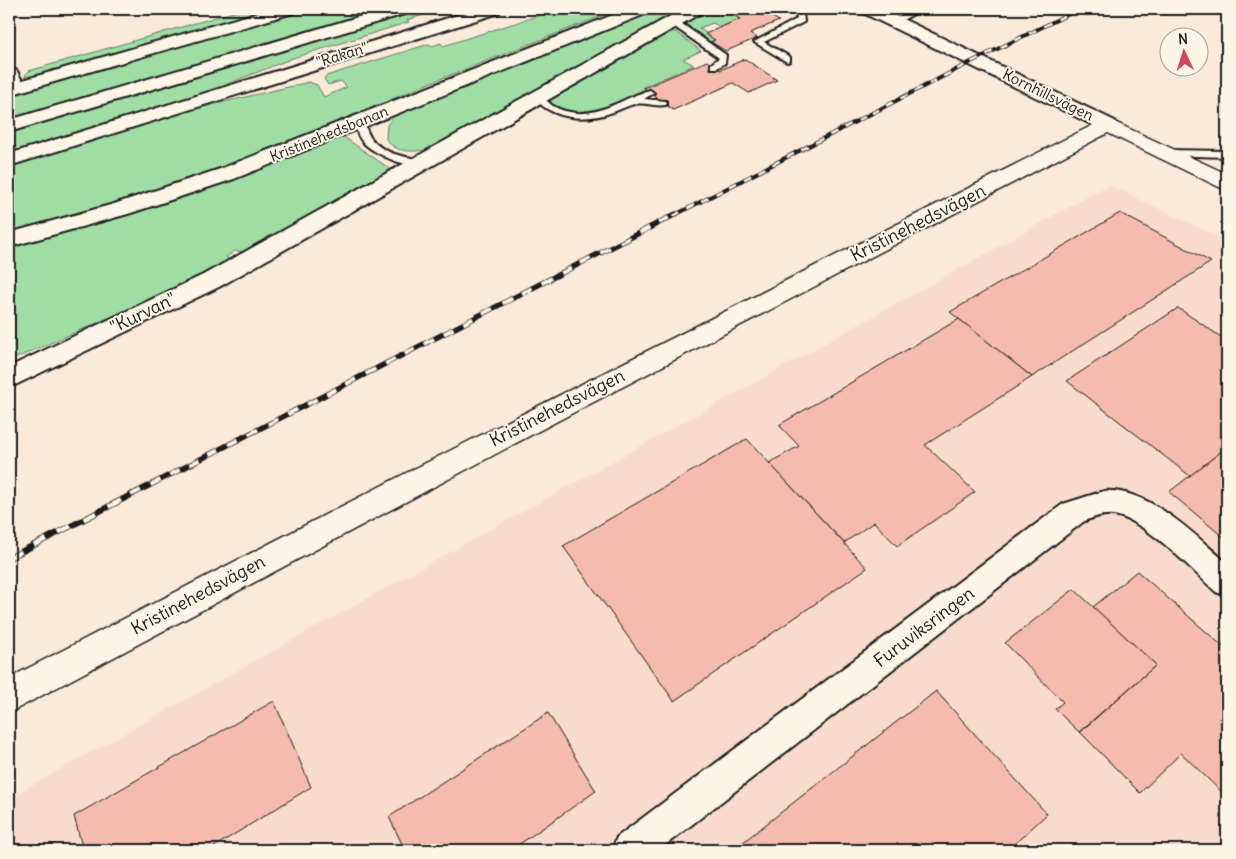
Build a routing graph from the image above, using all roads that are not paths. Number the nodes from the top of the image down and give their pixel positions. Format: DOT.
graph roads {
  1 [pos="230,9"];
  2 [pos="287,9"];
  3 [pos="402,9"];
  4 [pos="493,9"];
  5 [pos="642,9"];
  6 [pos="695,9"];
  7 [pos="793,9"];
  8 [pos="869,9"];
  9 [pos="919,9"];
  10 [pos="672,21"];
  11 [pos="894,21"];
  12 [pos="787,59"];
  13 [pos="714,66"];
  14 [pos="11,71"];
  15 [pos="15,89"];
  16 [pos="650,93"];
  17 [pos="537,97"];
  18 [pos="633,101"];
  19 [pos="664,102"];
  20 [pos="360,122"];
  21 [pos="1108,125"];
  22 [pos="9,126"];
  23 [pos="1166,153"];
  24 [pos="1227,154"];
  25 [pos="9,160"];
  26 [pos="422,162"];
  27 [pos="1227,182"];
  28 [pos="9,240"];
  29 [pos="9,378"];
  30 [pos="1227,582"];
  31 [pos="9,696"];
  32 [pos="630,850"];
  1 -- 14 [label="street"];
  2 -- 15 [label="street"];
  3 -- 22 [label="street"];
  4 -- 25 [label="street, \"Rakan\""];
  5 -- 20 [label="street, Kristinehedsbanan"];
  6 -- 10 [label="street"];
  7 -- 12 [label="lane"];
  8 -- 11 [label="street, Kornhillsvägen"];
  9 -- 11 [label="lane"];
  10 -- 13 [label="lane"];
  10 -- 17 [label="street"];
  11 -- 21 [label="street, Kornhillsvägen"];
  14 -- 15 [label="lane"];
  16 -- 18 [label="lane"];
  17 -- 18 [label="lane"];
  17 -- 26 [label="street"];
  18 -- 19 [label="lane"];
  20 -- 26 [label="lane"];
  20 -- 28 [label="street, Kristinehedsbanan"];
  21 -- 23 [label="street, Kornhillsvägen"];
  21 -- 31 [label="street, Kristinehedsvägen"];
  23 -- 24 [label="lane"];
  23 -- 27 [label="street, Kornhillsvägen"];
  26 -- 29 [label="street, \"Kurvan\""];
  30 -- 32 [label="street, Furuviksringen"];
}
